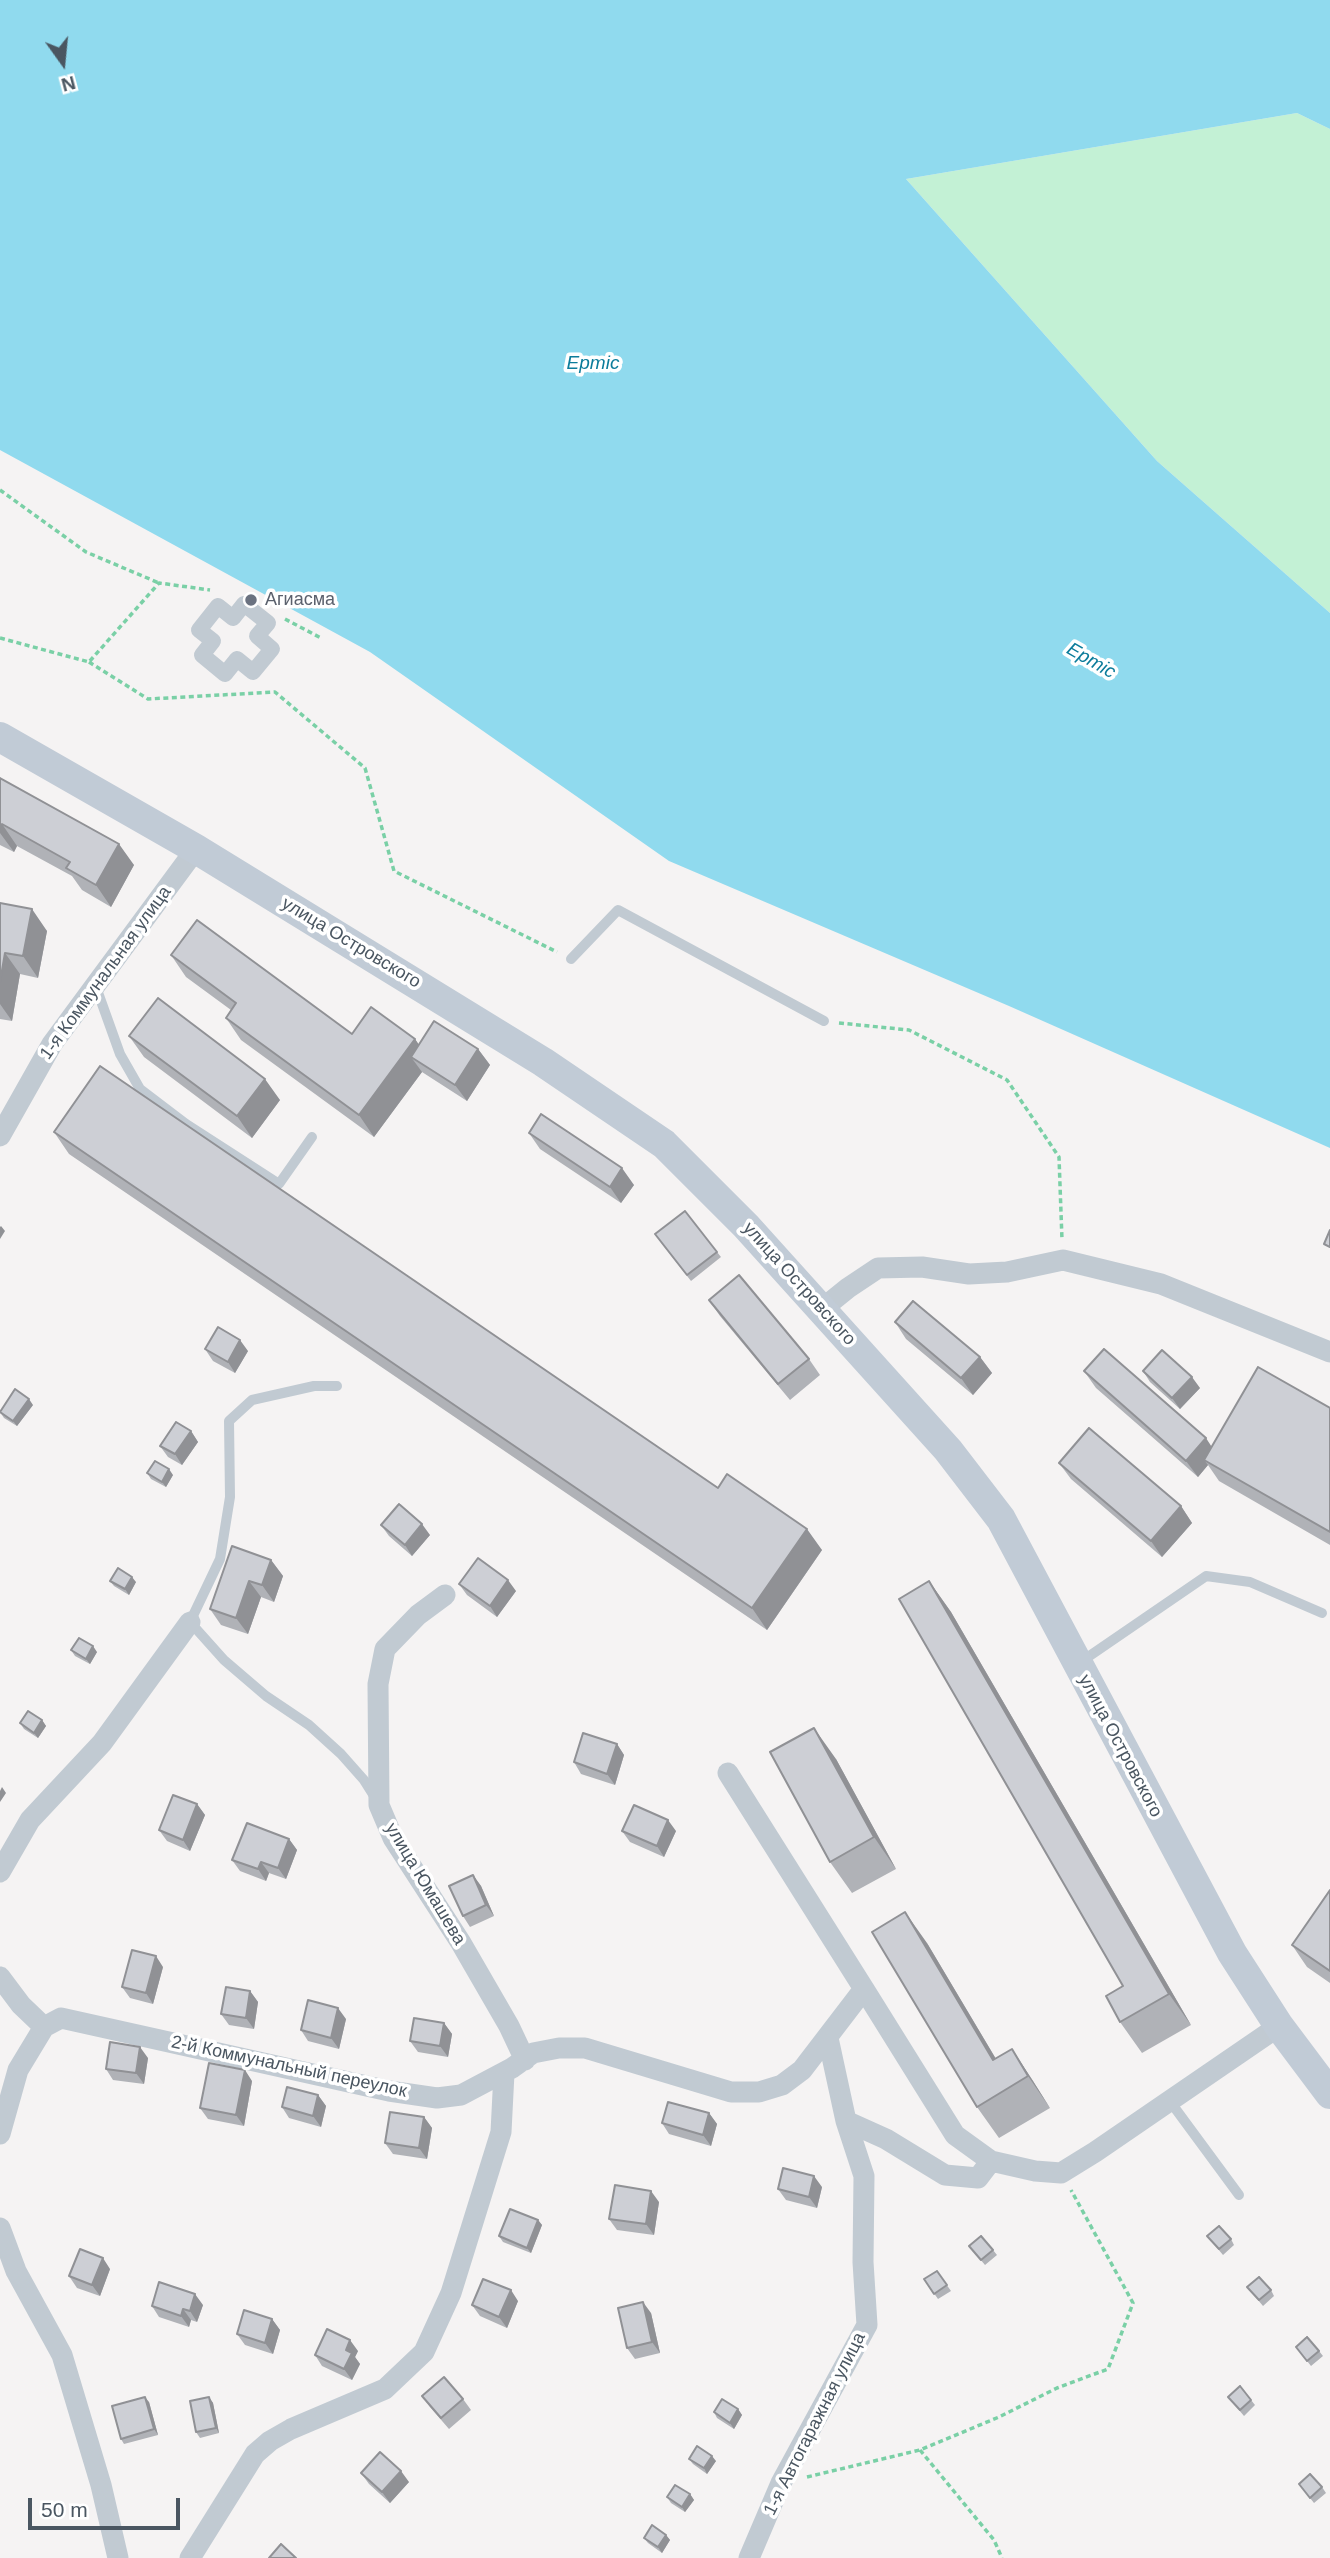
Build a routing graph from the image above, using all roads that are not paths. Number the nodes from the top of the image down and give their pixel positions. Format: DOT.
graph roads {
  1 [pos="213,641"];
  2 [pos="0,737"];
  3 [pos="196,849"];
  4 [pos="570,959"];
  5 [pos="96,987"];
  6 [pos="824,1021"];
  7 [pos="0,1136"];
  8 [pos="312,1137"];
  9 [pos="822,1310"];
  10 [pos="1330,1352"];
  11 [pos="337,1386"];
  12 [pos="445,1595"];
  13 [pos="1322,1613"];
  14 [pos="190,1622"];
  15 [pos="1076,1665"];
  16 [pos="728,1773"];
  17 [pos="379,1805"];
  18 [pos="0,1872"];
  19 [pos="0,1977"];
  20 [pos="864,1989"];
  21 [pos="53,2022"];
  22 [pos="1279,2026"];
  23 [pos="828,2039"];
  24 [pos="514,2067"];
  25 [pos="1330,2094"];
  26 [pos="1169,2100"];
  27 [pos="846,2121"];
  28 [pos="0,2134"];
  29 [pos="991,2161"];
  30 [pos="1239,2195"];
  31 [pos="0,2228"];
  32 [pos="118,2558"];
  33 [pos="190,2558"];
  34 [pos="749,2558"];
  1 -- 1 [label="street"];
  2 -- 3 [label="main road, улица Островского"];
  3 -- 5 [label="street, 1-я Коммунальная улица"];
  3 -- 9 [label="main road, улица Островского"];
  4 -- 6 [label="lane"];
  5 -- 7 [label="street, 1-я Коммунальная улица"];
  5 -- 8 [label="lane"];
  9 -- 10 [label="street"];
  9 -- 15 [label="main road, улица Островского"];
  11 -- 14 [label="lane"];
  12 -- 17 [label="street, улица Юмашева"];
  13 -- 15 [label="lane"];
  14 -- 17 [label="lane"];
  14 -- 18 [label="street"];
  15 -- 22 [label="main road, улица Островского"];
  16 -- 20 [label="street"];
  17 -- 24 [label="street, улица Юмашева"];
  19 -- 21 [label="street"];
  20 -- 23 [label="street, 2-й Коммунальный переулок"];
  20 -- 29 [label="street"];
  21 -- 24 [label="street, 2-й Коммунальный переулок"];
  21 -- 28 [label="street"];
  22 -- 25 [label="main road, улица Островского"];
  22 -- 26 [label="street"];
  23 -- 24 [label="street, 2-й Коммунальный переулок"];
  23 -- 27 [label="street, 1-я Автогаражная улица"];
  24 -- 33 [label="street"];
  26 -- 29 [label="street"];
  26 -- 30 [label="lane"];
  27 -- 29 [label="street"];
  27 -- 34 [label="street, 1-я Автогаражная улица"];
  31 -- 32 [label="street"];
}
